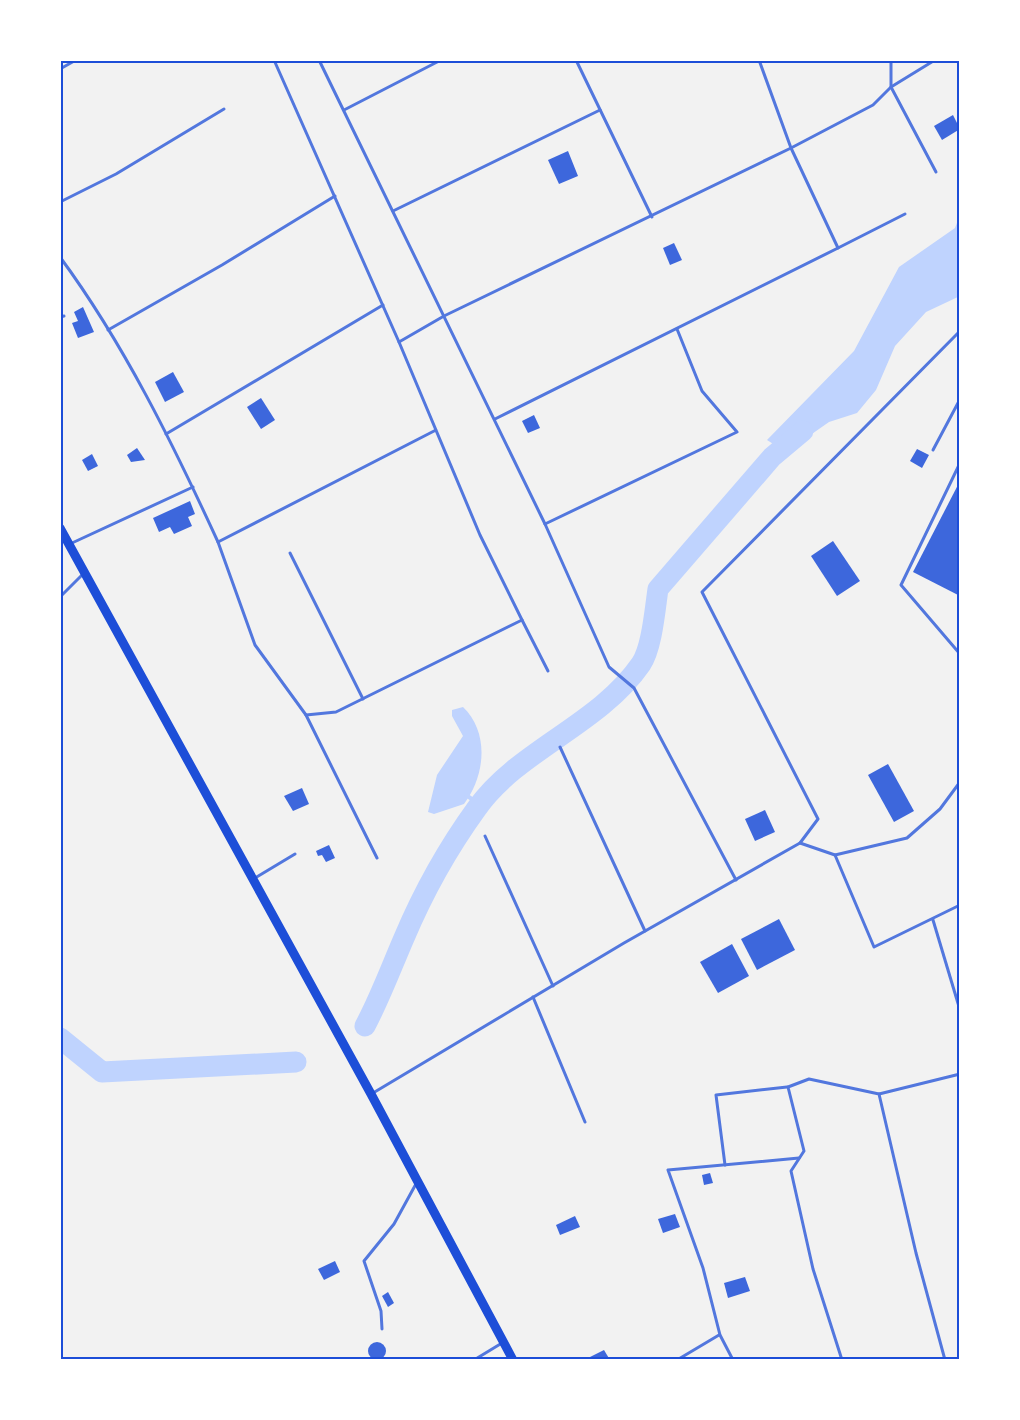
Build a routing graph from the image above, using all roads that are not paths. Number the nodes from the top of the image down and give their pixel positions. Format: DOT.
graph roads {
  1 [pos="76,60"];
  2 [pos="274,60"];
  3 [pos="319,60"];
  4 [pos="441,60"];
  5 [pos="576,60"];
  6 [pos="759,60"];
  7 [pos="891,60"];
  8 [pos="935,60"];
  9 [pos="60,69"];
  10 [pos="891,87"];
  11 [pos="224,109"];
  12 [pos="344,110"];
  13 [pos="600,110"];
  14 [pos="791,148"];
  15 [pos="936,172"];
  16 [pos="335,196"];
  17 [pos="60,202"];
  18 [pos="393,211"];
  19 [pos="905,214"];
  20 [pos="652,217"];
  21 [pos="838,248"];
  22 [pos="60,257"];
  23 [pos="383,305"];
  24 [pos="444,316"];
  25 [pos="677,329"];
  26 [pos="108,330"];
  27 [pos="959,334"];
  28 [pos="399,342"];
  29 [pos="960,405"];
  30 [pos="495,419"];
  31 [pos="436,430"];
  32 [pos="166,434"];
  33 [pos="933,450"];
  34 [pos="960,463"];
  35 [pos="193,487"];
  36 [pos="545,524"];
  37 [pos="60,528"];
  38 [pos="218,542"];
  39 [pos="69,545"];
  40 [pos="290,553"];
  41 [pos="85,573"];
  42 [pos="60,597"];
  43 [pos="522,620"];
  44 [pos="960,654"];
  45 [pos="548,671"];
  46 [pos="363,699"];
  47 [pos="306,715"];
  48 [pos="560,747"];
  49 [pos="960,782"];
  50 [pos="485,836"];
  51 [pos="800,843"];
  52 [pos="295,854"];
  53 [pos="835,855"];
  54 [pos="377,858"];
  55 [pos="253,879"];
  56 [pos="736,880"];
  57 [pos="960,905"];
  58 [pos="933,920"];
  59 [pos="645,931"];
  60 [pos="553,986"];
  61 [pos="533,998"];
  62 [pos="960,1010"];
  63 [pos="960,1074"];
  64 [pos="788,1087"];
  65 [pos="371,1094"];
  66 [pos="879,1094"];
  67 [pos="585,1122"];
  68 [pos="799,1158"];
  69 [pos="725,1165"];
  70 [pos="417,1181"];
  71 [pos="382,1329"];
  72 [pos="720,1335"];
  73 [pos="504,1342"];
  74 [pos="474,1360"];
  75 [pos="513,1360"];
  76 [pos="677,1360"];
  77 [pos="734,1360"];
  78 [pos="842,1360"];
  79 [pos="945,1360"];
  1 -- 9 [label="lane"];
  2 -- 16 [label="lane"];
  3 -- 12 [label="lane"];
  4 -- 12 [label="lane"];
  5 -- 13 [label="lane"];
  6 -- 14 [label="lane"];
  7 -- 10 [label="lane"];
  8 -- 10 [label="lane"];
  10 -- 14 [label="lane"];
  10 -- 15 [label="lane"];
  11 -- 17 [label="lane"];
  12 -- 18 [label="lane"];
  13 -- 18 [label="lane"];
  13 -- 20 [label="lane"];
  14 -- 20 [label="lane"];
  14 -- 21 [label="lane"];
  16 -- 23 [label="lane"];
  16 -- 26 [label="lane"];
  18 -- 24 [label="lane"];
  19 -- 21 [label="lane"];
  20 -- 24 [label="lane"];
  21 -- 25 [label="lane"];
  22 -- 26 [label="lane"];
  23 -- 28 [label="lane"];
  23 -- 32 [label="lane"];
  24 -- 28 [label="lane"];
  24 -- 30 [label="lane"];
  25 -- 30 [label="lane"];
  25 -- 36 [label="lane"];
  26 -- 32 [label="lane"];
  27 -- 51 [label="lane"];
  28 -- 31 [label="lane"];
  29 -- 33 [label="lane"];
  30 -- 36 [label="lane"];
  31 -- 38 [label="lane"];
  31 -- 43 [label="lane"];
  32 -- 35 [label="lane"];
  34 -- 44 [label="lane"];
  35 -- 38 [label="lane"];
  35 -- 39 [label="lane"];
  36 -- 56 [label="lane"];
  37 -- 39 [label="main road"];
  38 -- 47 [label="lane"];
  39 -- 41 [label="main road"];
  40 -- 46 [label="lane"];
  41 -- 42 [label="lane"];
  41 -- 55 [label="main road"];
  43 -- 45 [label="lane"];
  43 -- 46 [label="lane"];
  46 -- 47 [label="lane"];
  47 -- 54 [label="lane"];
  48 -- 59 [label="lane"];
  49 -- 53 [label="lane"];
  50 -- 60 [label="lane"];
  51 -- 53 [label="lane"];
  51 -- 56 [label="lane"];
  52 -- 55 [label="lane"];
  53 -- 58 [label="lane"];
  55 -- 65 [label="main road"];
  56 -- 59 [label="lane"];
  57 -- 58 [label="lane"];
  58 -- 62 [label="lane"];
  59 -- 60 [label="lane"];
  60 -- 61 [label="lane"];
  61 -- 65 [label="lane"];
  61 -- 67 [label="lane"];
  63 -- 66 [label="lane"];
  64 -- 66 [label="lane"];
  64 -- 68 [label="lane"];
  64 -- 69 [label="lane"];
  65 -- 70 [label="main road"];
  66 -- 79 [label="lane"];
  68 -- 69 [label="lane"];
  68 -- 78 [label="lane"];
  69 -- 72 [label="lane"];
  70 -- 71 [label="lane"];
  70 -- 73 [label="main road"];
  72 -- 76 [label="lane"];
  72 -- 77 [label="lane"];
  73 -- 74 [label="lane"];
  73 -- 75 [label="main road"];
}
